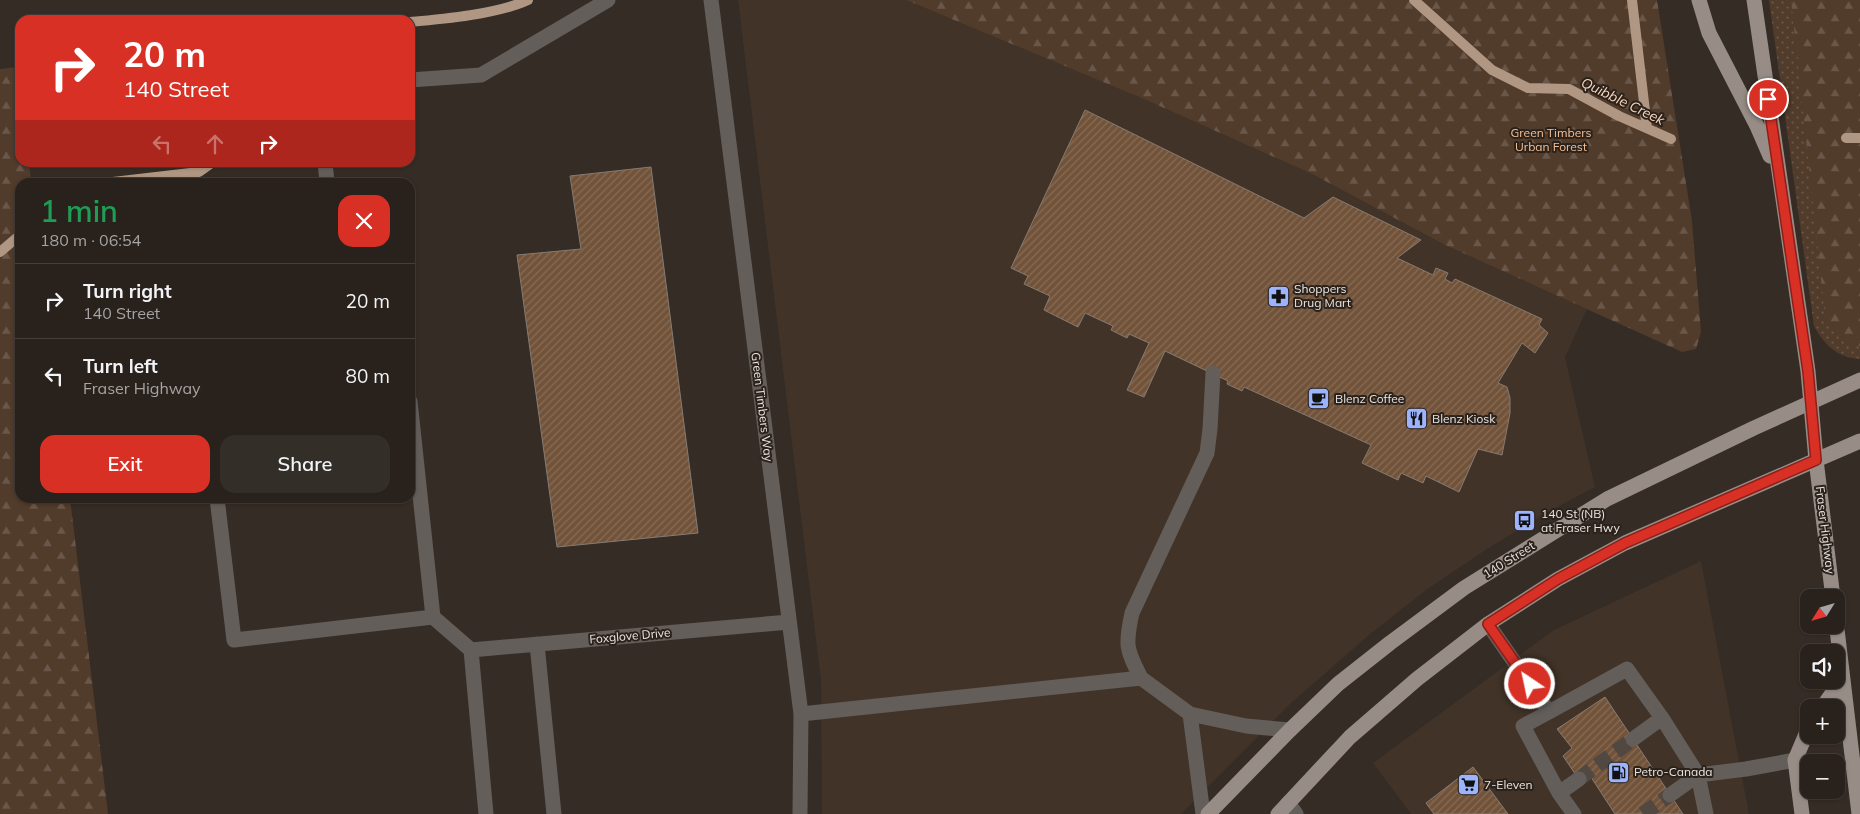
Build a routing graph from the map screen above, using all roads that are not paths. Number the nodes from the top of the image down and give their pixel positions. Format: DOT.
graph roads {
  1 [pos="608,0"];
  2 [pos="711,0"];
  3 [pos="1699,0"];
  4 [pos="1754,0"];
  5 [pos="415,80"];
  6 [pos="1782,196"];
  7 [pos="1213,373"];
  8 [pos="1860,380"];
  9 [pos="1810,402"];
  10 [pos="1860,441"];
  11 [pos="415,449"];
  12 [pos="1816,460"];
  13 [pos="218,503"];
  14 [pos="1832,589"];
  15 [pos="433,617"];
  16 [pos="789,622"];
  17 [pos="1488,624"];
  18 [pos="537,644"];
  19 [pos="471,650"];
  20 [pos="1141,678"];
  21 [pos="1844,689"];
  22 [pos="1549,712"];
  23 [pos="801,714"];
  24 [pos="1190,714"];
  25 [pos="1662,718"];
  26 [pos="1290,730"];
  27 [pos="1633,739"];
  28 [pos="1802,744"];
  29 [pos="1795,760"];
  30 [pos="1698,775"];
  31 [pos="1579,779"];
  32 [pos="1559,792"];
  33 [pos="1670,795"];
  34 [pos="1287,810"];
  35 [pos="486,814"];
  36 [pos="554,814"];
  37 [pos="800,814"];
  38 [pos="1203,814"];
  39 [pos="1208,814"];
  40 [pos="1574,814"];
  41 [pos="1706,814"];
  42 [pos="1802,814"];
  43 [pos="1859,814"];
  1 -- 5 [label="street"];
  2 -- 16 [label="street, Green Timbers Way"];
  3 -- 6 [label="main road, Fraser Highway"];
  4 -- 6 [label="main road, Fraser Highway"];
  6 -- 9 [label="main road, Fraser Highway"];
  7 -- 20 [label="street"];
  8 -- 9 [label="main road, 140 Street"];
  9 -- 12 [label="main road, Fraser Highway"];
  9 -- 26 [label="main road, 140 Street"];
  10 -- 12 [label="main road"];
  11 -- 15 [label="street"];
  12 -- 14 [label="main road, Fraser Highway"];
  12 -- 17 [label="main road"];
  13 -- 15 [label="street"];
  15 -- 19 [label="street"];
  16 -- 18 [label="street, Foxglove Drive"];
  16 -- 23 [label="street, Green Timbers Way"];
  17 -- 22 [label="street"];
  17 -- 34 [label="main road"];
  18 -- 19 [label="street, Foxglove Drive"];
  18 -- 36 [label="street"];
  19 -- 35 [label="street"];
  20 -- 23 [label="street"];
  20 -- 24 [label="street"];
  21 -- 43 [label="main road"];
  22 -- 25 [label="street"];
  22 -- 32 [label="street"];
  23 -- 37 [label="street, Green Timbers Way"];
  24 -- 26 [label="street"];
  24 -- 38 [label="street"];
  25 -- 27 [label="street"];
  25 -- 30 [label="street"];
  26 -- 39 [label="main road, 140 Street"];
  28 -- 29 [label="main road"];
  29 -- 30 [label="street"];
  29 -- 42 [label="main road"];
  30 -- 33 [label="street"];
  30 -- 41 [label="street"];
  31 -- 32 [label="street"];
  32 -- 40 [label="street"];
}
